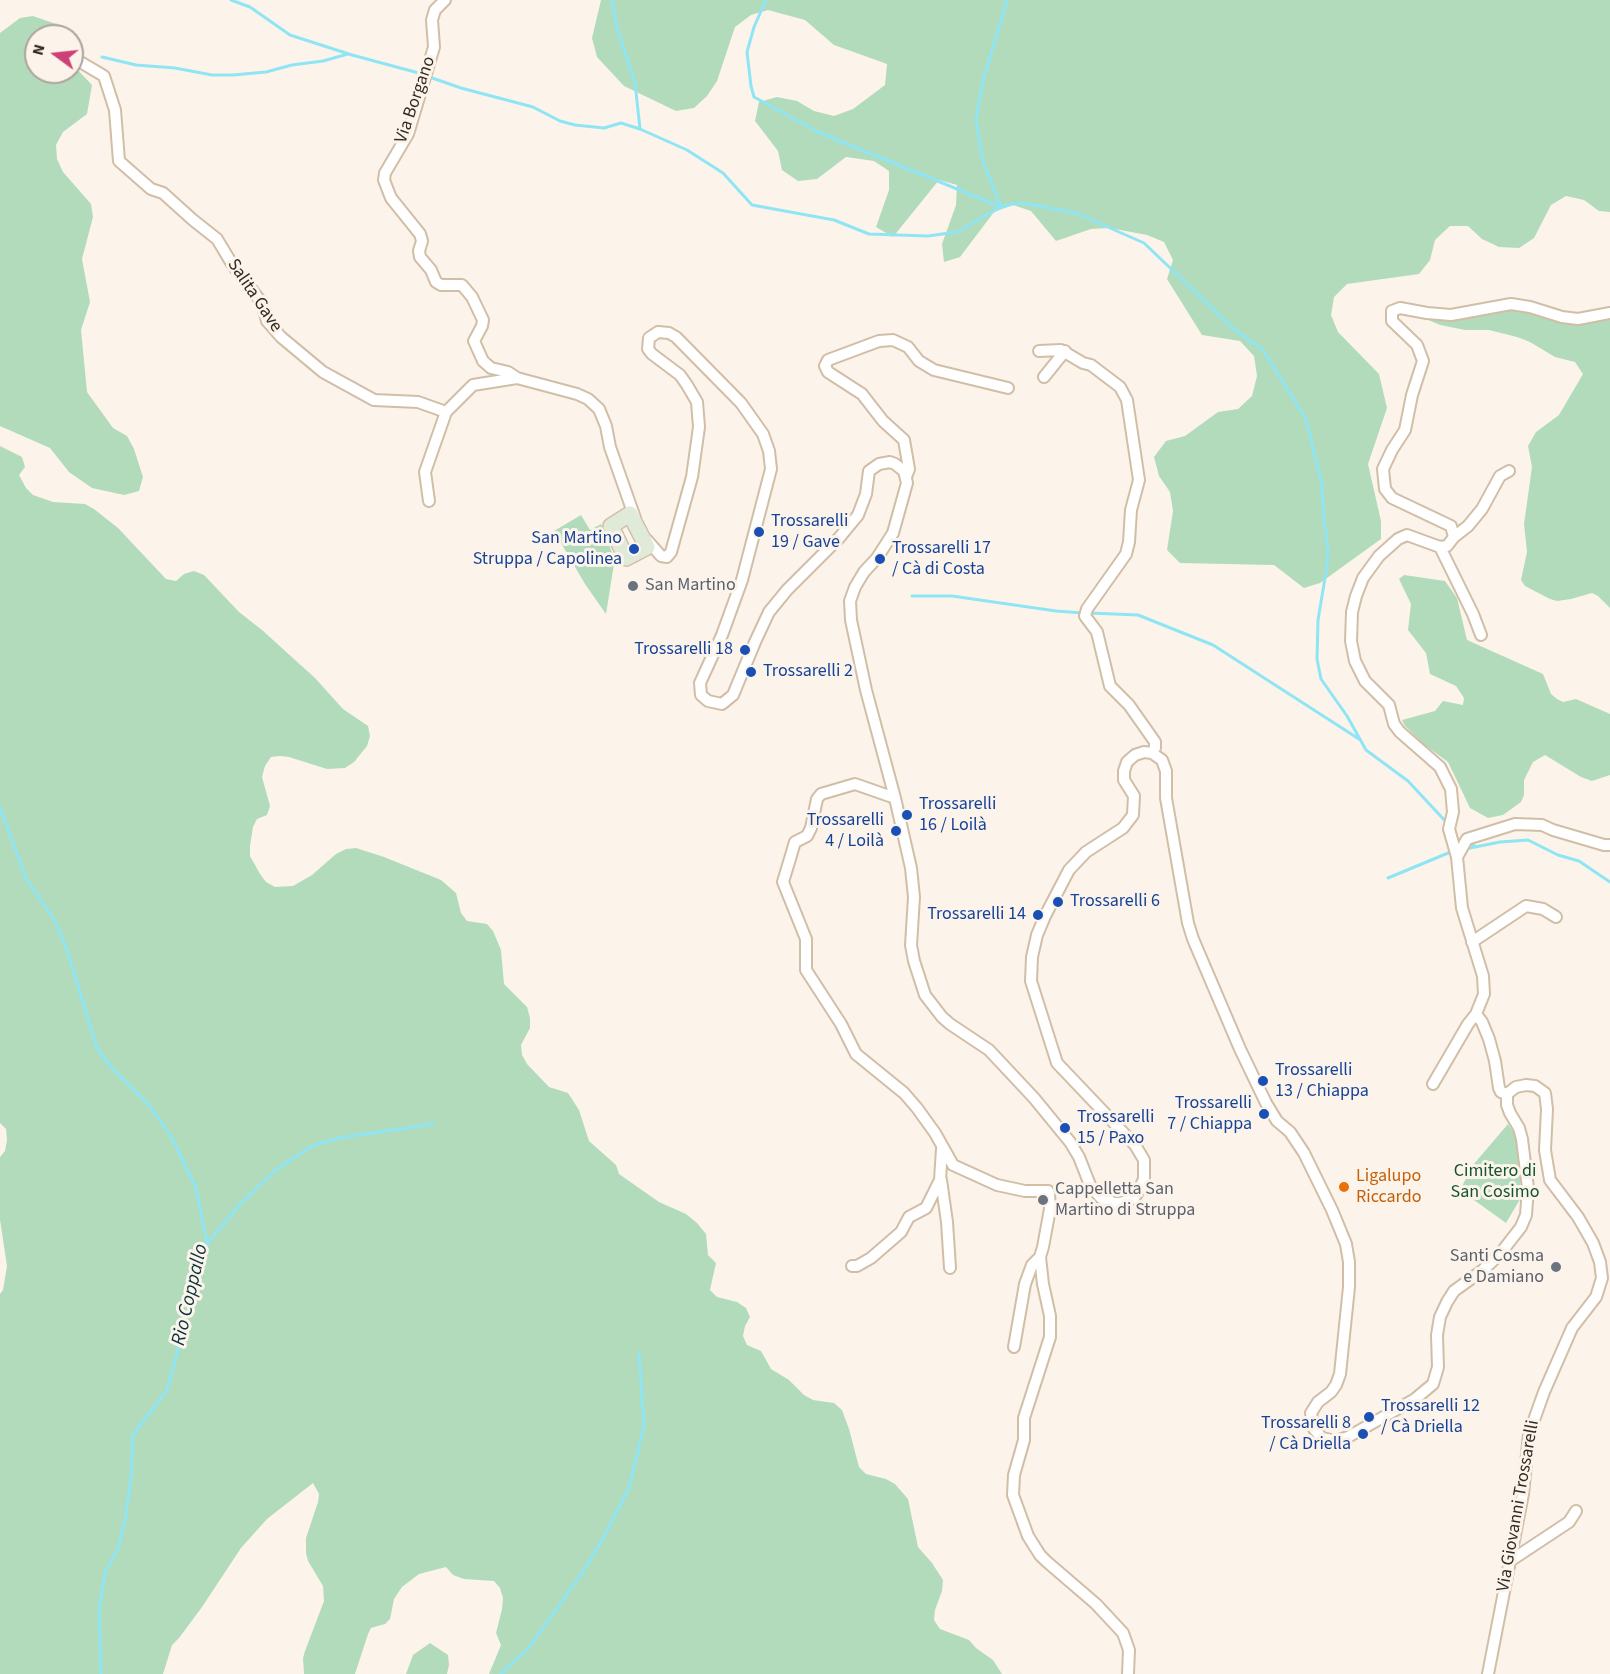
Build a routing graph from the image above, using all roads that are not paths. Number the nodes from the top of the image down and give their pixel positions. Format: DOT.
graph roads {
  1 [pos="445,0"];
  2 [pos="84,64"];
  3 [pos="1610,312"];
  4 [pos="1039,351"];
  5 [pos="1065,351"];
  6 [pos="1044,377"];
  7 [pos="517,378"];
  8 [pos="1008,388"];
  9 [pos="446,412"];
  10 [pos="1509,471"];
  11 [pos="906,477"];
  12 [pos="429,501"];
  13 [pos="1454,537"];
  14 [pos="1440,547"];
  15 [pos="1481,635"];
  16 [pos="1152,753"];
  17 [pos="896,798"];
  18 [pos="1610,845"];
  19 [pos="1457,856"];
  20 [pos="1556,917"];
  21 [pos="1472,942"];
  22 [pos="1476,1014"];
  23 [pos="1433,1084"];
  24 [pos="1507,1094"];
  25 [pos="942,1147"];
  26 [pos="940,1180"];
  27 [pos="1040,1257"];
  28 [pos="852,1266"];
  29 [pos="950,1268"];
  30 [pos="1014,1347"];
  31 [pos="1576,1511"];
  32 [pos="1510,1561"];
  33 [pos="1128,1674"];
  34 [pos="1488,1674"];
  1 -- 7 [label="street, Via Borgano"];
  2 -- 9 [label="street, Salita Gave"];
  3 -- 13 [label="street"];
  4 -- 5 [label="street"];
  5 -- 6 [label="street"];
  5 -- 16 [label="street"];
  7 -- 9 [label="street"];
  7 -- 11 [label="street"];
  8 -- 11 [label="street"];
  9 -- 12 [label="street"];
  10 -- 13 [label="street"];
  11 -- 17 [label="street"];
  13 -- 14 [label="street"];
  14 -- 15 [label="street"];
  14 -- 19 [label="street"];
  16 -- 17 [label="street"];
  16 -- 24 [label="street"];
  17 -- 25 [label="street"];
  18 -- 19 [label="street"];
  19 -- 21 [label="street"];
  20 -- 21 [label="street"];
  21 -- 22 [label="street"];
  22 -- 23 [label="street"];
  22 -- 24 [label="street"];
  24 -- 32 [label="street, Via Giovanni Trossarelli"];
  25 -- 26 [label="street"];
  25 -- 27 [label="street"];
  26 -- 28 [label="street"];
  26 -- 29 [label="street"];
  27 -- 30 [label="street"];
  27 -- 33 [label="street"];
  31 -- 32 [label="street"];
  32 -- 34 [label="street, Via Giovanni Trossarelli"];
}
